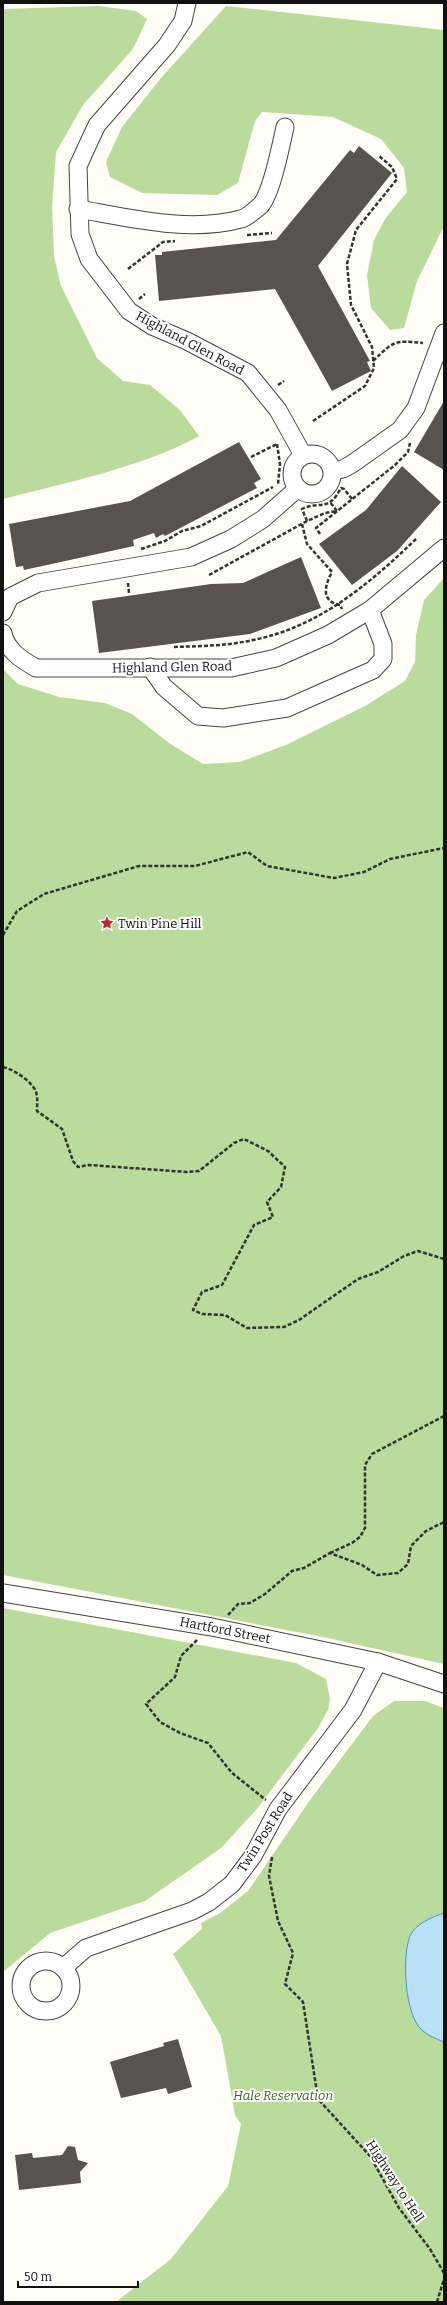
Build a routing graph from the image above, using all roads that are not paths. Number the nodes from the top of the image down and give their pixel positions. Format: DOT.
graph roads {
  1 [pos="187,3"];
  2 [pos="285,127"];
  3 [pos="78,209"];
  4 [pos="444,334"];
  5 [pos="303,455"];
  6 [pos="333,471"];
  7 [pos="298,488"];
  8 [pos="444,548"];
  9 [pos="370,610"];
  10 [pos="3,612"];
  11 [pos="3,633"];
  12 [pos="150,667"];
  13 [pos="3,1593"];
  14 [pos="378,1662"];
  15 [pos="444,1684"];
  16 [pos="63,1968"];
  1 -- 3 [label="street, Highland Glen Road"];
  2 -- 3 [label="street"];
  3 -- 5 [label="street, Highland Glen Road"];
  4 -- 6 [label="street"];
  5 -- 6 [label="street"];
  5 -- 7 [label="street"];
  6 -- 7 [label="street"];
  7 -- 10 [label="street"];
  8 -- 9 [label="street, Highland Glen Road"];
  9 -- 12 [label="street, Highland Glen Road"];
  9 -- 12 [label="street"];
  11 -- 12 [label="street, Highland Glen Road"];
  13 -- 14 [label="street, Hartford Street"];
  14 -- 15 [label="street, Hartford Street"];
  14 -- 16 [label="street, Twin Post Road"];
}
